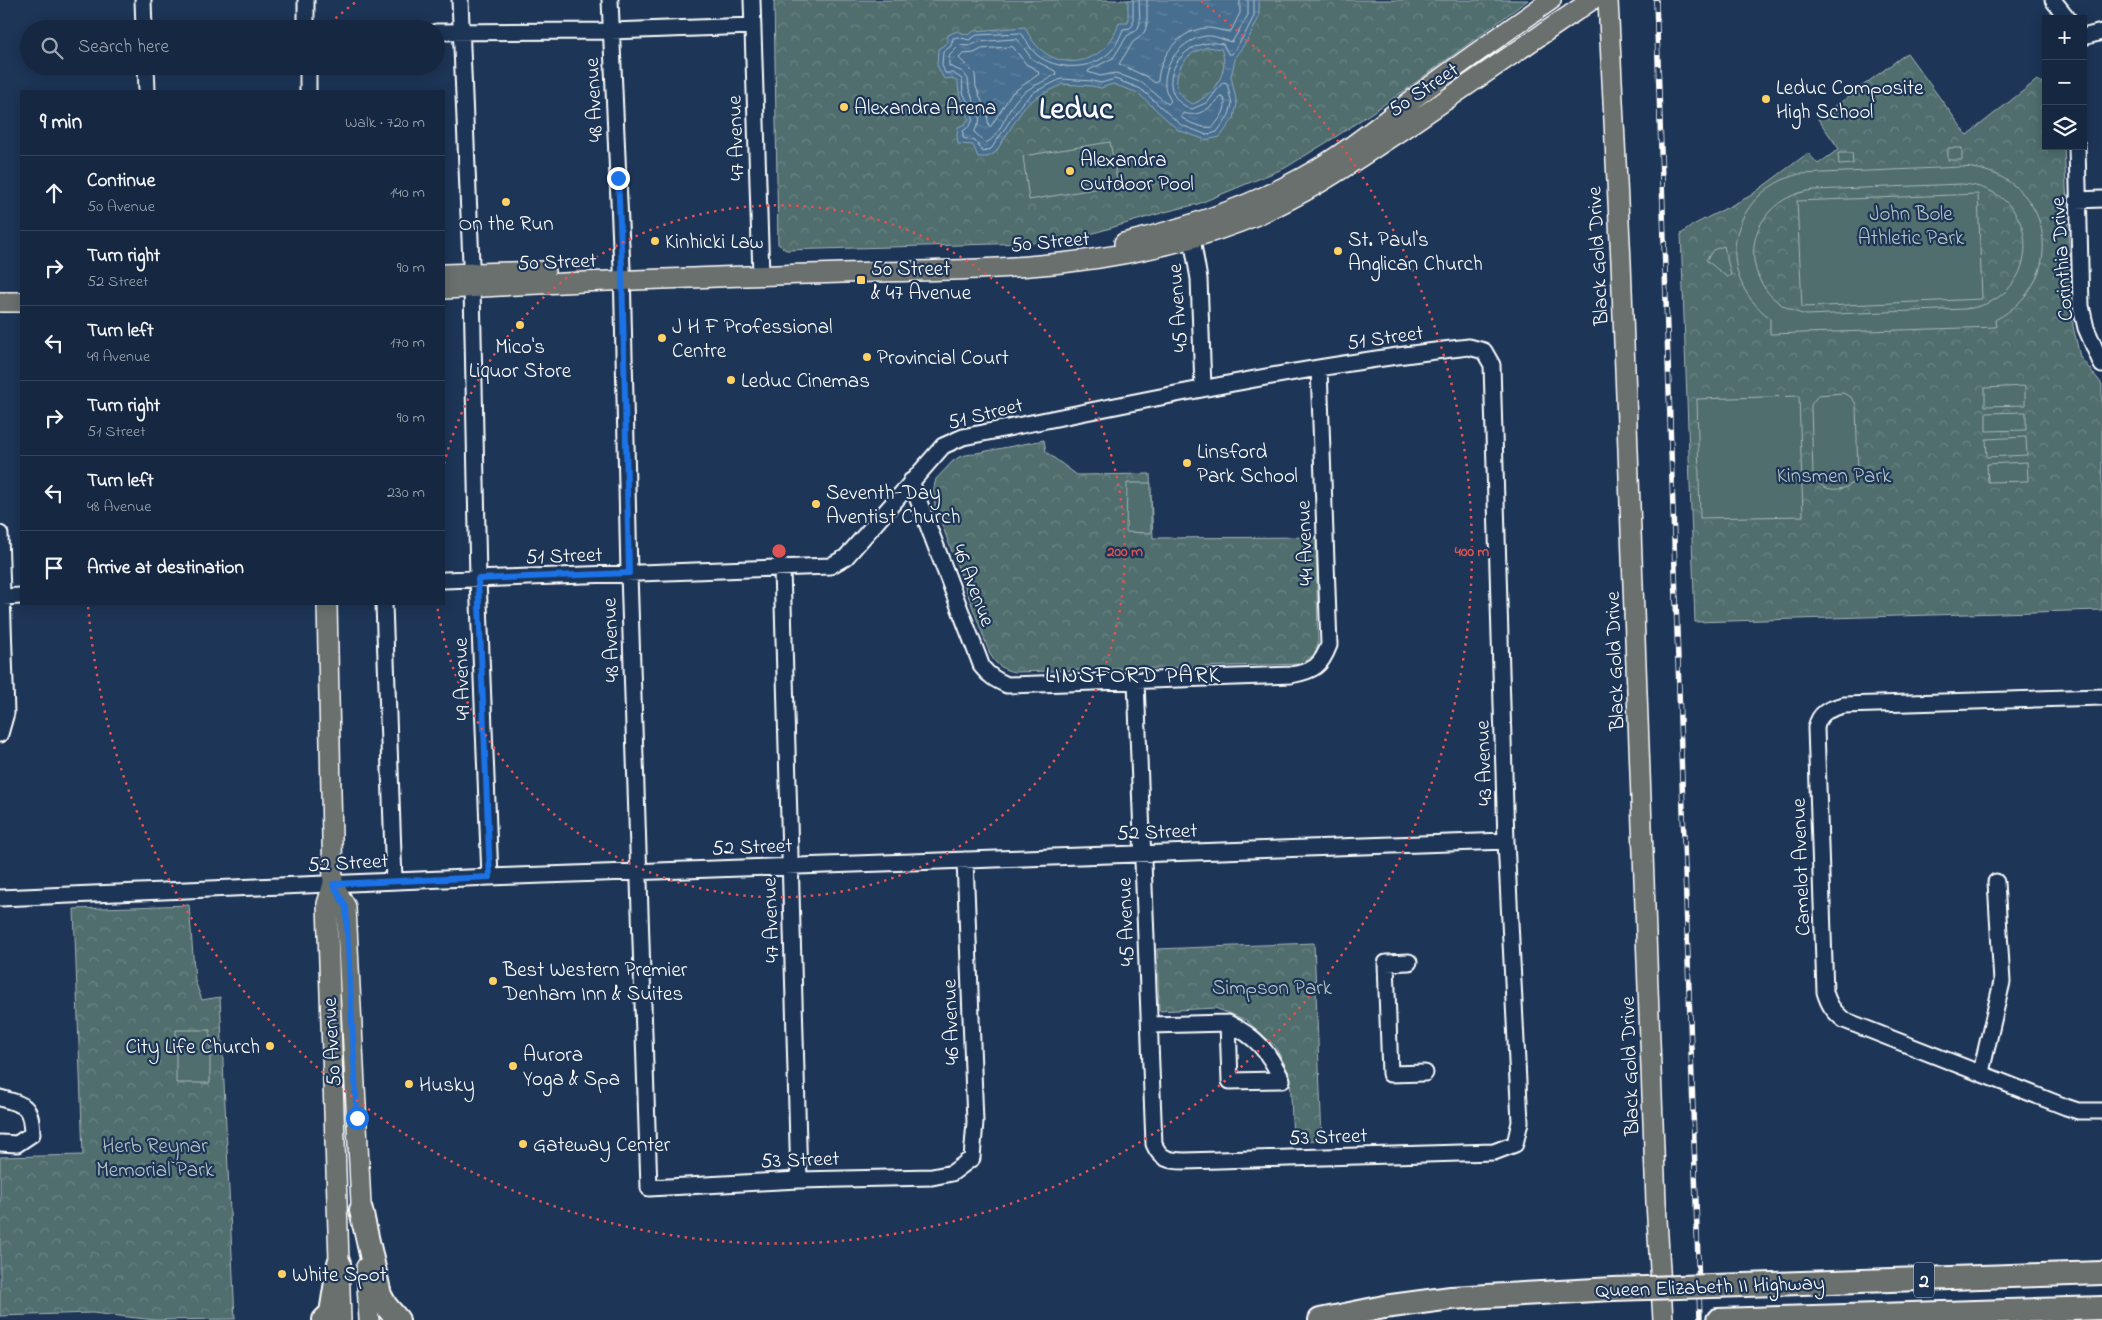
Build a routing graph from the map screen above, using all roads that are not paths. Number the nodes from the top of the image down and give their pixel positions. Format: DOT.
graph roads {
  1 [pos="143,0"];
  2 [pos="306,0"];
  3 [pos="460,0"];
  4 [pos="610,0"];
  5 [pos="752,0"];
  6 [pos="1551,0"];
  7 [pos="1592,0"];
  8 [pos="1608,0"];
  9 [pos="2053,0"];
  10 [pos="2065,15"];
  11 [pos="1569,16"];
  12 [pos="144,20"];
  13 [pos="306,20"];
  14 [pos="752,26"];
  15 [pos="611,30"];
  16 [pos="461,31"];
  17 [pos="445,32"];
  18 [pos="2102,32"];
  19 [pos="2087,36"];
  20 [pos="1609,38"];
  21 [pos="146,75"];
  22 [pos="308,75"];
  23 [pos="146,90"];
  24 [pos="308,90"];
  25 [pos="2077,150"];
  26 [pos="2102,199"];
  27 [pos="2078,200"];
  28 [pos="1192,232"];
  29 [pos="761,269"];
  30 [pos="445,274"];
  31 [pos="622,274"];
  32 [pos="471,280"];
  33 [pos="20,289"];
  34 [pos="445,289"];
  35 [pos="0,290"];
  36 [pos="0,302"];
  37 [pos="20,302"];
  38 [pos="1489,358"];
  39 [pos="2102,365"];
  40 [pos="1319,368"];
  41 [pos="1203,387"];
  42 [pos="911,481"];
  43 [pos="0,535"];
  44 [pos="782,568"];
  45 [pos="629,573"];
  46 [pos="478,579"];
  47 [pos="445,580"];
  48 [pos="20,596"];
  49 [pos="3,597"];
  50 [pos="327,605"];
  51 [pos="384,605"];
  52 [pos="1136,681"];
  53 [pos="2102,697"];
  54 [pos="0,734"];
  55 [pos="1506,841"];
  56 [pos="1143,853"];
  57 [pos="965,860"];
  58 [pos="790,866"];
  59 [pos="639,872"];
  60 [pos="490,877"];
  61 [pos="394,881"];
  62 [pos="1996,882"];
  63 [pos="333,884"];
  64 [pos="0,898"];
  65 [pos="1409,962"];
  66 [pos="1228,1023"];
  67 [pos="1150,1025"];
  68 [pos="1981,1072"];
  69 [pos="1425,1073"];
  70 [pos="0,1098"];
  71 [pos="2102,1112"];
  72 [pos="0,1143"];
  73 [pos="1494,1152"];
  74 [pos="1163,1158"];
  75 [pos="360,1166"];
  76 [pos="335,1167"];
  77 [pos="952,1173"];
  78 [pos="799,1180"];
  79 [pos="649,1188"];
  80 [pos="361,1210"];
  81 [pos="339,1263"];
  82 [pos="2102,1274"];
  83 [pos="2102,1308"];
  84 [pos="2021,1311"];
  85 [pos="2102,1318"];
  86 [pos="1747,1319"];
  87 [pos="324,1320"];
  88 [pos="341,1320"];
  89 [pos="369,1320"];
  90 [pos="398,1320"];
  91 [pos="1320,1320"];
  92 [pos="1663,1320"];
  93 [pos="1718,1320"];
  1 -- 12 [label="street"];
  2 -- 13 [label="street"];
  3 -- 16 [label="street, 49 Avenue"];
  4 -- 15 [label="street, 48 Avenue"];
  5 -- 14 [label="street, 47 Avenue"];
  6 -- 28 [label="main road, 50 Street"];
  7 -- 11 [label="main road, 50 Street"];
  8 -- 20 [label="main road, Black Gold Drive"];
  9 -- 10 [label="street"];
  11 -- 20 [label="main road"];
  11 -- 28 [label="main road, 50 Street"];
  14 -- 15 [label="street"];
  14 -- 29 [label="street, 47 Avenue"];
  15 -- 16 [label="street"];
  15 -- 31 [label="street, 48 Avenue"];
  16 -- 17 [label="street"];
  16 -- 32 [label="street, 49 Avenue"];
  18 -- 19 [label="street"];
  20 -- 92 [label="main road, Black Gold Drive"];
  21 -- 23 [label="street"];
  22 -- 24 [label="street"];
  25 -- 27 [label="street, Corinthia Drive"];
  26 -- 27 [label="street"];
  27 -- 39 [label="street, Corinthia Drive"];
  28 -- 29 [label="main road, 50 Street"];
  28 -- 41 [label="street, 45 Avenue"];
  29 -- 31 [label="main road, 50 Street"];
  30 -- 32 [label="main road, 50 Street"];
  31 -- 32 [label="main road, 50 Street"];
  31 -- 45 [label="street, 48 Avenue"];
  32 -- 34 [label="main road, 50 Street"];
  32 -- 46 [label="street, 49 Avenue"];
  33 -- 35 [label="main road"];
  36 -- 37 [label="main road"];
  38 -- 40 [label="street, 51 Street"];
  38 -- 55 [label="street, 43 Avenue"];
  40 -- 41 [label="street, 51 Street"];
  40 -- 52 [label="street, 44 Avenue"];
  41 -- 42 [label="street, 51 Street"];
  42 -- 44 [label="street, 51 Street"];
  42 -- 52 [label="street, 46 Avenue"];
  43 -- 49 [label="street"];
  44 -- 45 [label="street, 51 Street"];
  44 -- 58 [label="street, 47 Avenue"];
  45 -- 46 [label="street, 51 Street"];
  45 -- 59 [label="street, 48 Avenue"];
  46 -- 47 [label="street, 51 Street"];
  46 -- 60 [label="street, 49 Avenue"];
  48 -- 49 [label="street"];
  49 -- 54 [label="street"];
  50 -- 63 [label="main road, 50 Avenue"];
  51 -- 61 [label="street"];
  52 -- 56 [label="street, 45 Avenue"];
  53 -- 68 [label="street, Camelot Avenue"];
  55 -- 56 [label="street, 52 Street"];
  55 -- 73 [label="street, 43 Avenue"];
  56 -- 57 [label="street, 52 Street"];
  56 -- 67 [label="street, 45 Avenue"];
  57 -- 58 [label="street, 52 Street"];
  57 -- 77 [label="street, 46 Avenue"];
  58 -- 59 [label="street, 52 Street"];
  58 -- 78 [label="street, 47 Avenue"];
  59 -- 60 [label="street, 52 Street"];
  59 -- 79 [label="street, 48 Avenue"];
  60 -- 61 [label="street, 52 Street"];
  61 -- 63 [label="street, 52 Street"];
  62 -- 68 [label="street"];
  63 -- 64 [label="street, 52 Street"];
  63 -- 75 [label="main road, 50 Avenue"];
  63 -- 76 [label="main road, 50 Avenue"];
  65 -- 69 [label="street"];
  66 -- 66 [label="street"];
  66 -- 67 [label="street"];
  67 -- 74 [label="street, 45 Avenue"];
  68 -- 71 [label="street, Camelot Avenue"];
  70 -- 72 [label="street"];
  73 -- 74 [label="street, 53 Street"];
  75 -- 76 [label="main road"];
  75 -- 80 [label="main road, 50 Avenue"];
  76 -- 81 [label="main road, 50 Avenue"];
  77 -- 78 [label="street, 53 Street"];
  78 -- 79 [label="street, 53 Street"];
  80 -- 89 [label="main road, 50 Avenue"];
  80 -- 90 [label="highway"];
  81 -- 87 [label="highway"];
  81 -- 88 [label="main road, 50 Avenue"];
  82 -- 91 [label="highway, Queen Elizabeth II Highway / 2, bridge"];
  83 -- 84 [label="highway, Queen Elizabeth II Highway / 2"];
  84 -- 85 [label="highway"];
  84 -- 86 [label="highway, Queen Elizabeth II Highway / 2"];
  86 -- 93 [label="highway, Queen Elizabeth II Highway / 2"];
}
